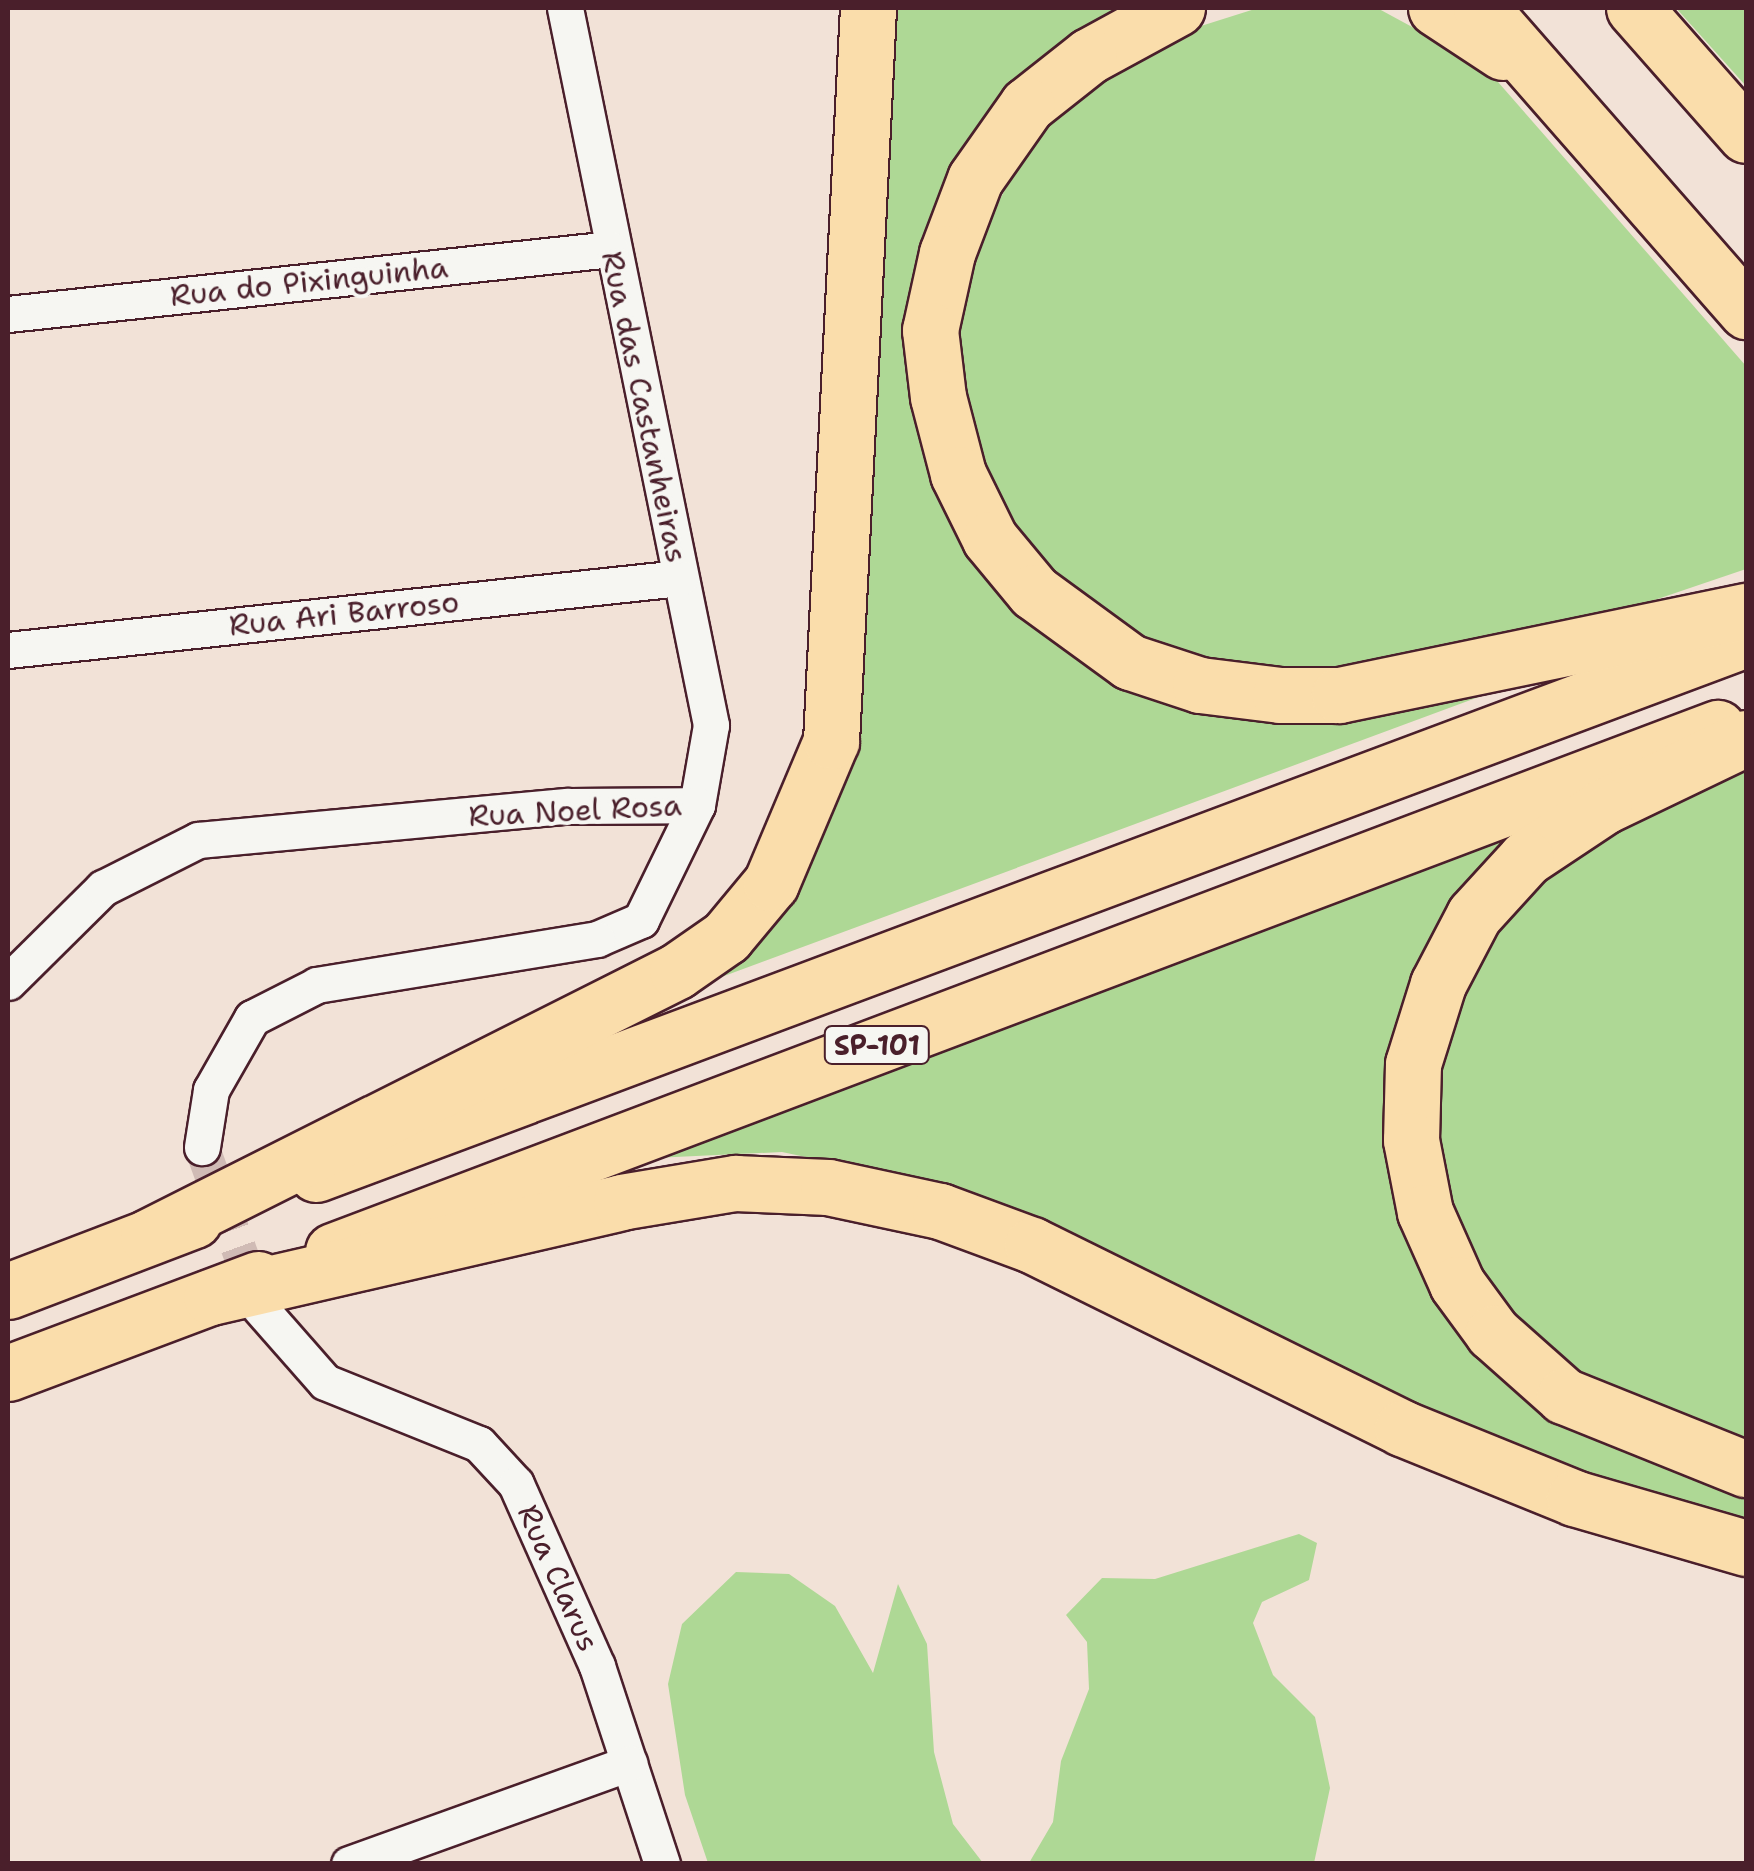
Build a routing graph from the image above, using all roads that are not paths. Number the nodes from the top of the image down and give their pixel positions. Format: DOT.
graph roads {
  1 [pos="564,8"];
  2 [pos="868,8"];
  3 [pos="1177,8"];
  4 [pos="1436,8"];
  5 [pos="1480,8"];
  6 [pos="1634,8"];
  7 [pos="1746,134"];
  8 [pos="1597,140"];
  9 [pos="611,249"];
  10 [pos="1746,312"];
  11 [pos="8,314"];
  12 [pos="680,578"];
  13 [pos="1746,610"];
  14 [pos="1746,639"];
  15 [pos="8,650"];
  16 [pos="1746,717"];
  17 [pos="1746,738"];
  18 [pos="697,805"];
  19 [pos="8,982"];
  20 [pos="202,1148"];
  21 [pos="148,1237"];
  22 [pos="8,1290"];
  23 [pos="236,1302"];
  24 [pos="8,1373"];
  25 [pos="1746,1469"];
  26 [pos="1746,1548"];
  27 [pos="630,1763"];
  28 [pos="349,1864"];
  29 [pos="662,1864"];
  1 -- 9 [label="street, Rua das Castanheiras"];
  2 -- 21 [label="highway"];
  3 -- 13 [label="highway"];
  4 -- 8 [label="highway"];
  5 -- 8 [label="highway"];
  6 -- 7 [label="highway"];
  8 -- 10 [label="highway"];
  9 -- 11 [label="street, Rua do Pixinguinha"];
  9 -- 12 [label="street, Rua das Castanheiras"];
  12 -- 15 [label="street, Rua Ari Barroso"];
  12 -- 18 [label="street, Rua das Castanheiras"];
  14 -- 21 [label="highway, SP-101"];
  16 -- 23 [label="highway, SP-101"];
  17 -- 25 [label="highway"];
  18 -- 19 [label="street, Rua Noel Rosa"];
  18 -- 20 [label="street, Rua Noel Rosa"];
  21 -- 22 [label="highway, SP-101"];
  23 -- 24 [label="highway, SP-101"];
  23 -- 26 [label="highway"];
  23 -- 27 [label="street, Rua Clarus"];
  27 -- 28 [label="street"];
  27 -- 29 [label="street, Rua Clarus"];
}
